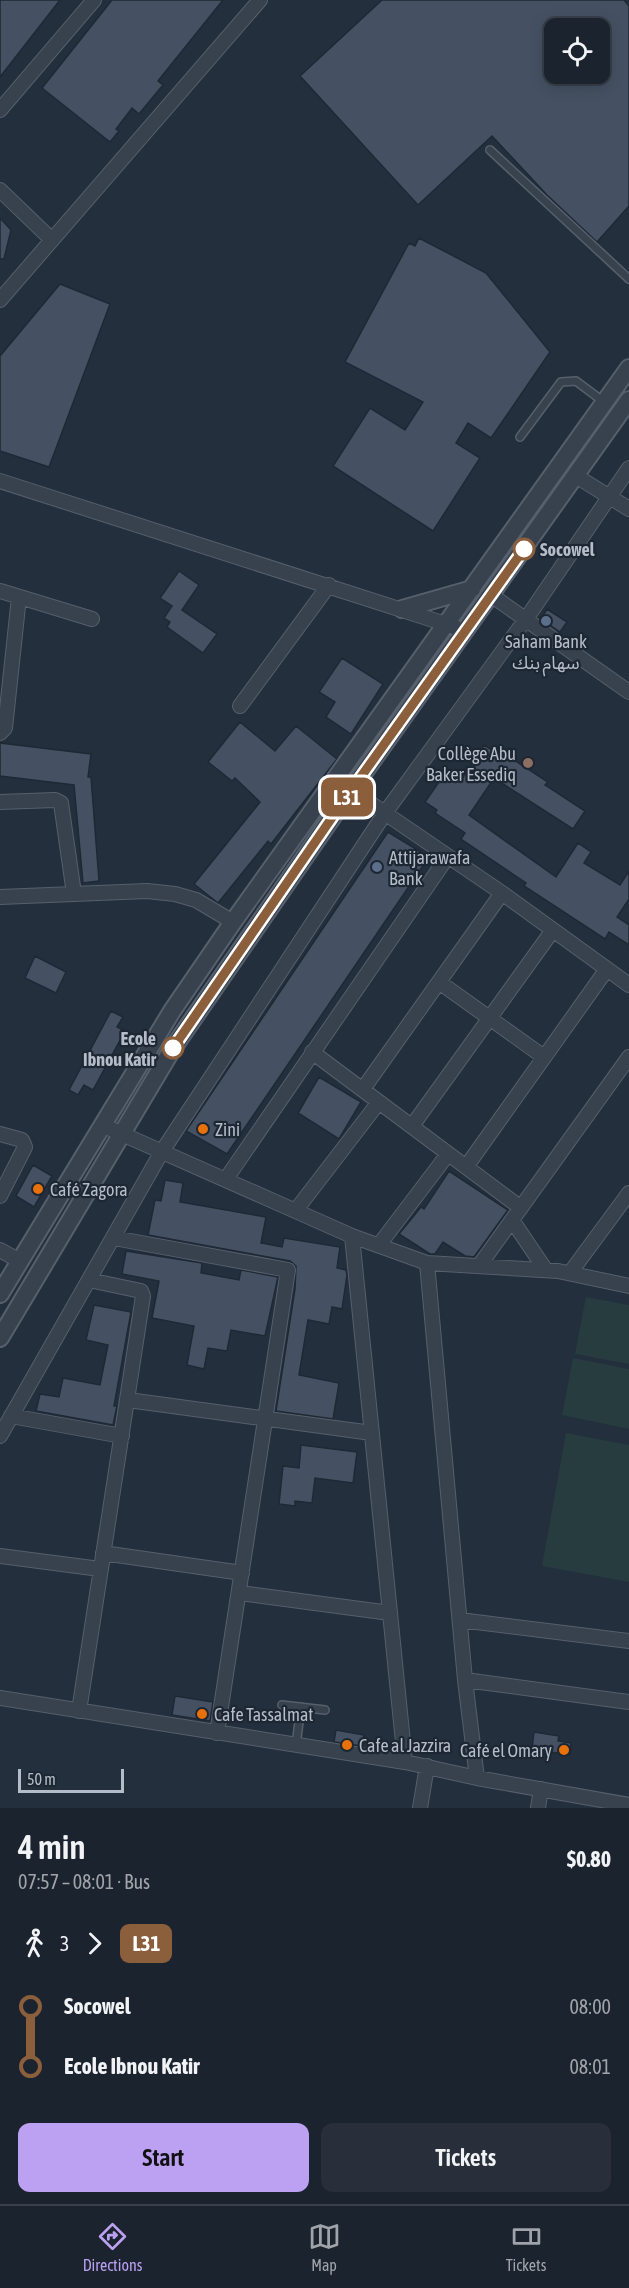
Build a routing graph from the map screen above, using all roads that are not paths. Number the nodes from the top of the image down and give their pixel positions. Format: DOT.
graph roads {
  1 [pos="94,0"];
  2 [pos="260,0"];
  3 [pos="0,110"];
  4 [pos="490,150"];
  5 [pos="0,190"];
  6 [pos="52,240"];
  7 [pos="629,279"];
  8 [pos="0,300"];
  9 [pos="629,368"];
  10 [pos="629,400"];
  11 [pos="604,402"];
  12 [pos="520,437"];
  13 [pos="629,468"];
  14 [pos="576,476"];
  15 [pos="0,481"];
  16 [pos="609,496"];
  17 [pos="629,509"];
  18 [pos="329,585"];
  19 [pos="472,589"];
  20 [pos="0,591"];
  21 [pos="491,595"];
  22 [pos="19,597"];
  23 [pos="402,609"];
  24 [pos="92,619"];
  25 [pos="526,619"];
  26 [pos="447,625"];
  27 [pos="466,631"];
  28 [pos="629,692"];
  29 [pos="240,706"];
  30 [pos="0,734"];
  31 [pos="351,790"];
  32 [pos="0,802"];
  33 [pos="385,813"];
  34 [pos="448,856"];
  35 [pos="502,893"];
  36 [pos="74,894"];
  37 [pos="0,897"];
  38 [pos="233,922"];
  39 [pos="553,930"];
  40 [pos="607,969"];
  41 [pos="440,982"];
  42 [pos="629,985"];
  43 [pos="489,1018"];
  44 [pos="312,1052"];
  45 [pos="544,1057"];
  46 [pos="629,1057"];
  47 [pos="363,1089"];
  48 [pos="379,1101"];
  49 [pos="104,1126"];
  50 [pos="412,1126"];
  51 [pos="0,1134"];
  52 [pos="121,1135"];
  53 [pos="161,1153"];
  54 [pos="448,1154"];
  55 [pos="466,1167"];
  56 [pos="226,1179"];
  57 [pos="629,1193"];
  58 [pos="0,1196"];
  59 [pos="521,1208"];
  60 [pos="296,1210"];
  61 [pos="512,1220"];
  62 [pos="352,1236"];
  63 [pos="114,1238"];
  64 [pos="379,1245"];
  65 [pos="0,1250"];
  66 [pos="20,1261"];
  67 [pos="427,1263"];
  68 [pos="479,1266"];
  69 [pos="545,1269"];
  70 [pos="570,1273"];
  71 [pos="89,1280"];
  72 [pos="629,1286"];
  73 [pos="0,1294"];
  74 [pos="0,1338"];
  75 [pos="128,1400"];
  76 [pos="11,1416"];
  77 [pos="264,1420"];
  78 [pos="372,1433"];
  79 [pos="0,1436"];
  80 [pos="122,1436"];
  81 [pos="103,1553"];
  82 [pos="0,1556"];
  83 [pos="100,1569"];
  84 [pos="242,1573"];
  85 [pos="240,1593"];
  86 [pos="390,1613"];
  87 [pos="459,1620"];
  88 [pos="629,1641"];
  89 [pos="465,1680"];
  90 [pos="0,1698"];
  91 [pos="629,1702"];
  92 [pos="282,1704"];
  93 [pos="301,1707"];
  94 [pos="326,1710"];
  95 [pos="79,1711"];
  96 [pos="217,1733"];
  97 [pos="296,1745"];
  98 [pos="405,1762"];
  99 [pos="427,1766"];
  100 [pos="477,1778"];
  101 [pos="541,1789"];
  102 [pos="629,1805"];
  103 [pos="420,1808"];
  104 [pos="538,1808"];
  1 -- 3 [label="street"];
  2 -- 6 [label="street"];
  4 -- 7 [label="lane"];
  5 -- 6 [label="street"];
  6 -- 8 [label="street"];
  9 -- 11 [label="street"];
  10 -- 14 [label="street"];
  11 -- 12 [label="lane"];
  11 -- 19 [label="street"];
  13 -- 16 [label="street"];
  14 -- 16 [label="street"];
  14 -- 21 [label="street"];
  15 -- 18 [label="street"];
  16 -- 17 [label="street"];
  16 -- 25 [label="street"];
  18 -- 23 [label="street"];
  18 -- 29 [label="street"];
  19 -- 23 [label="street"];
  19 -- 26 [label="street"];
  20 -- 22 [label="street"];
  21 -- 25 [label="street"];
  21 -- 27 [label="street"];
  22 -- 24 [label="street"];
  22 -- 30 [label="street"];
  23 -- 26 [label="street"];
  25 -- 28 [label="street"];
  25 -- 33 [label="street"];
  26 -- 27 [label="street"];
  26 -- 38 [label="street"];
  27 -- 31 [label="street"];
  31 -- 33 [label="street"];
  31 -- 52 [label="street"];
  32 -- 36 [label="street"];
  33 -- 34 [label="street"];
  33 -- 53 [label="street"];
  34 -- 35 [label="street"];
  34 -- 44 [label="street"];
  35 -- 39 [label="street"];
  35 -- 41 [label="street"];
  36 -- 37 [label="street"];
  36 -- 38 [label="street"];
  38 -- 49 [label="street"];
  39 -- 40 [label="street"];
  39 -- 43 [label="street"];
  40 -- 42 [label="street"];
  40 -- 45 [label="street"];
  41 -- 43 [label="street"];
  41 -- 47 [label="street"];
  43 -- 45 [label="street"];
  43 -- 50 [label="street"];
  44 -- 47 [label="street"];
  44 -- 56 [label="street"];
  45 -- 55 [label="street"];
  46 -- 59 [label="street"];
  47 -- 48 [label="street"];
  48 -- 50 [label="street"];
  48 -- 60 [label="street"];
  49 -- 52 [label="street"];
  49 -- 66 [label="street"];
  50 -- 54 [label="street"];
  51 -- 58 [label="street"];
  52 -- 53 [label="street"];
  52 -- 74 [label="street"];
  53 -- 56 [label="street"];
  53 -- 63 [label="street"];
  54 -- 55 [label="street"];
  54 -- 64 [label="street"];
  55 -- 59 [label="street"];
  56 -- 60 [label="street"];
  57 -- 70 [label="street"];
  59 -- 61 [label="street"];
  60 -- 62 [label="street"];
  61 -- 68 [label="street"];
  61 -- 69 [label="street"];
  62 -- 64 [label="street"];
  62 -- 78 [label="street"];
  63 -- 71 [label="street"];
  63 -- 77 [label="street"];
  64 -- 67 [label="street"];
  65 -- 66 [label="street"];
  66 -- 73 [label="street"];
  67 -- 68 [label="street"];
  67 -- 87 [label="street"];
  68 -- 69 [label="street"];
  69 -- 70 [label="street"];
  70 -- 72 [label="street"];
  71 -- 75 [label="street"];
  71 -- 76 [label="street"];
  75 -- 77 [label="street"];
  75 -- 80 [label="street"];
  76 -- 79 [label="street"];
  76 -- 80 [label="street"];
  77 -- 78 [label="street"];
  77 -- 84 [label="street"];
  78 -- 86 [label="street"];
  80 -- 81 [label="street"];
  81 -- 83 [label="street"];
  81 -- 84 [label="street"];
  82 -- 83 [label="street"];
  83 -- 95 [label="street"];
  84 -- 85 [label="street"];
  85 -- 86 [label="street"];
  85 -- 96 [label="street"];
  86 -- 98 [label="street"];
  87 -- 88 [label="street"];
  87 -- 89 [label="street"];
  89 -- 91 [label="street"];
  89 -- 100 [label="street"];
  90 -- 95 [label="street"];
  92 -- 93 [label="lane"];
  93 -- 94 [label="lane"];
  93 -- 97 [label="lane"];
  95 -- 96 [label="street"];
  96 -- 97 [label="street"];
  97 -- 98 [label="street"];
  98 -- 99 [label="street"];
  99 -- 100 [label="street"];
  99 -- 103 [label="street"];
  100 -- 101 [label="street"];
  101 -- 102 [label="street"];
  101 -- 104 [label="street"];
}
